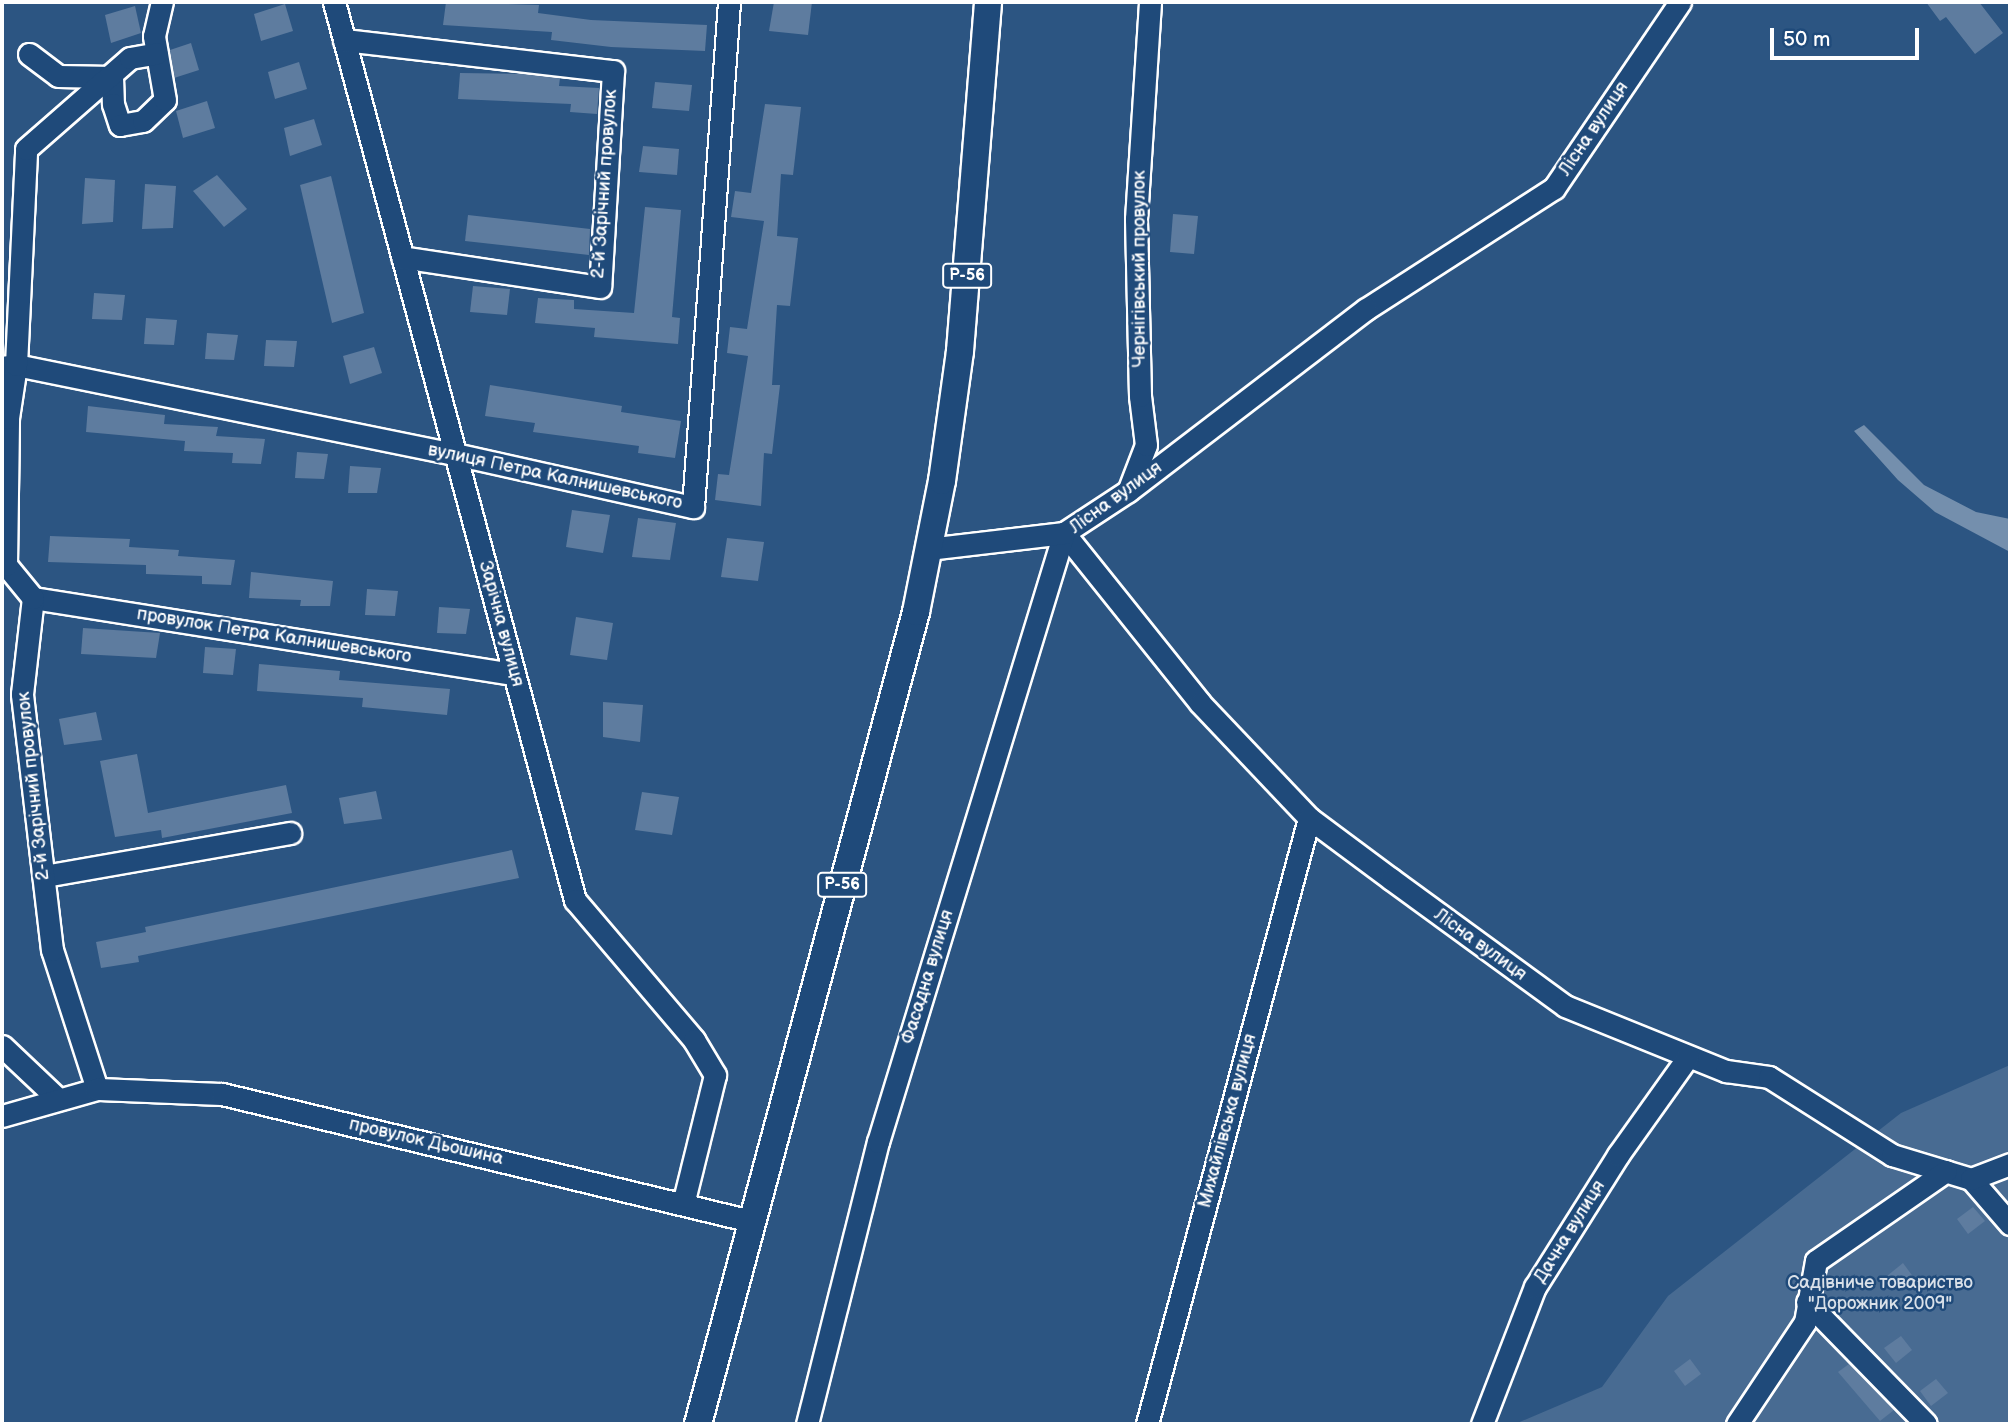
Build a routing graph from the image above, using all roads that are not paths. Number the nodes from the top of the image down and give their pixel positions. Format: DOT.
graph roads {
  1 [pos="162,2"];
  2 [pos="334,2"];
  3 [pos="729,2"];
  4 [pos="988,2"];
  5 [pos="1150,2"];
  6 [pos="1680,2"];
  7 [pos="344,40"];
  8 [pos="157,53"];
  9 [pos="29,54"];
  10 [pos="112,77"];
  11 [pos="402,257"];
  12 [pos="9,366"];
  13 [pos="455,454"];
  14 [pos="1128,491"];
  15 [pos="1064,533"];
  16 [pos="928,549"];
  17 [pos="33,598"];
  18 [pos="514,674"];
  19 [pos="1309,818"];
  20 [pos="290,833"];
  21 [pos="44,876"];
  22 [pos="2,1046"];
  23 [pos="1688,1057"];
  24 [pos="97,1089"];
  25 [pos="58,1098"];
  26 [pos="2,1116"];
  27 [pos="2010,1164"];
  28 [pos="1946,1171"];
  29 [pos="1970,1178"];
  30 [pos="682,1204"];
  31 [pos="751,1221"];
  32 [pos="2010,1224"];
  33 [pos="1807,1302"];
  34 [pos="698,1424"];
  35 [pos="807,1424"];
  36 [pos="1147,1424"];
  37 [pos="1482,1424"];
  38 [pos="1737,1424"];
  39 [pos="1926,1424"];
  1 -- 8 [label="street"];
  2 -- 7 [label="street, Зарічна вулиця"];
  3 -- 13 [label="street, вулиця Петра Калнишевського"];
  4 -- 16 [label="main road, Р-56"];
  5 -- 14 [label="street, Чернігівський провулок"];
  6 -- 14 [label="street, Лісна вулиця"];
  7 -- 11 [label="street, Зарічна вулиця"];
  7 -- 11 [label="street, 2-й Зарічний провулок"];
  8 -- 10 [label="street"];
  8 -- 10 [label="street"];
  9 -- 10 [label="street"];
  10 -- 12 [label="street"];
  11 -- 13 [label="street, Зарічна вулиця"];
  12 -- 13 [label="street, вулиця Петра Калнишевського"];
  12 -- 17 [label="street"];
  13 -- 18 [label="street, Зарічна вулиця"];
  14 -- 15 [label="street, Лісна вулиця"];
  15 -- 16 [label="street"];
  15 -- 19 [label="street, Лісна вулиця"];
  15 -- 35 [label="street, Фасадна вулиця"];
  16 -- 31 [label="main road, Р-56"];
  17 -- 18 [label="street, провулок Петра Калнишевського"];
  17 -- 21 [label="street, 2-й Зарічний провулок"];
  18 -- 30 [label="street, Зарічна вулиця"];
  19 -- 23 [label="street, Лісна вулиця"];
  19 -- 36 [label="street, Михайлівська вулиця"];
  20 -- 21 [label="street"];
  21 -- 24 [label="street, 2-й Зарічний провулок"];
  22 -- 25 [label="street"];
  23 -- 28 [label="street, Лісна вулиця"];
  23 -- 37 [label="street, Дачна вулиця"];
  24 -- 25 [label="street, провулок Дьошина"];
  24 -- 30 [label="street, провулок Дьошина"];
  25 -- 26 [label="street, провулок Дьошина"];
  27 -- 29 [label="street"];
  28 -- 29 [label="street, Лісна вулиця"];
  28 -- 33 [label="street"];
  29 -- 32 [label="street"];
  30 -- 31 [label="street, провулок Дьошина"];
  31 -- 34 [label="main road, Р-56"];
  33 -- 38 [label="street"];
  33 -- 39 [label="street"];
}
